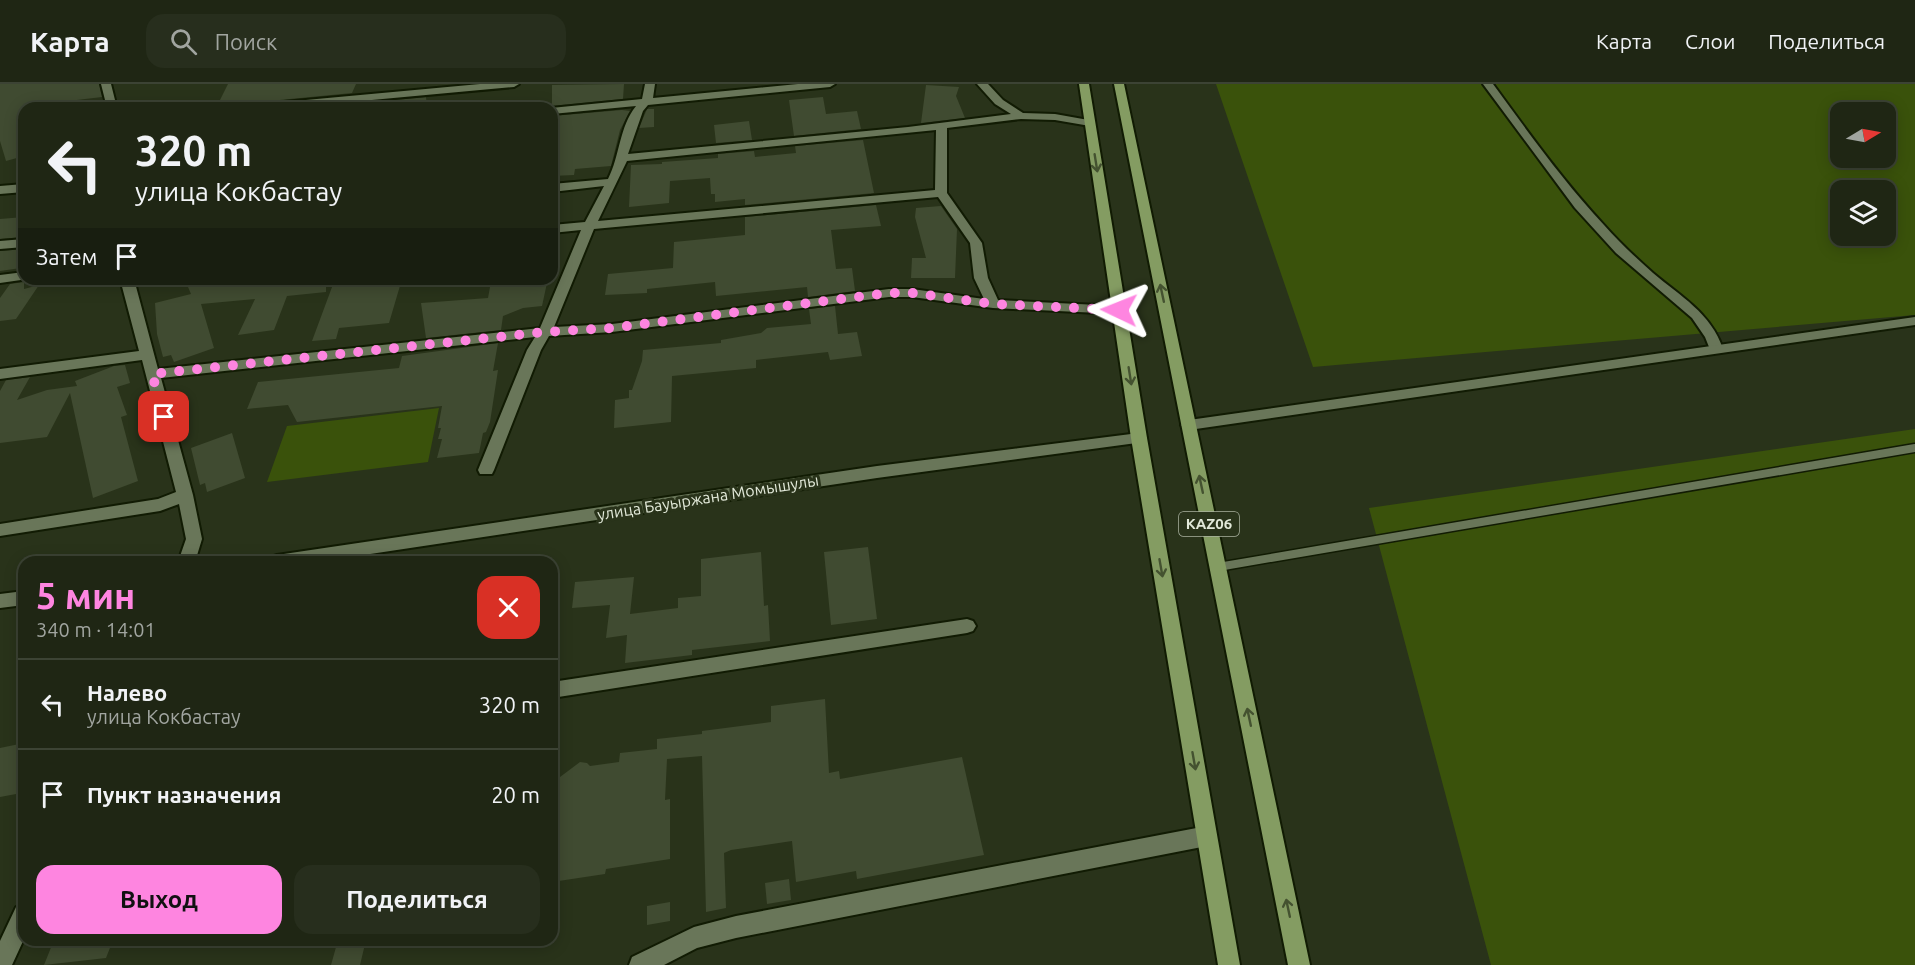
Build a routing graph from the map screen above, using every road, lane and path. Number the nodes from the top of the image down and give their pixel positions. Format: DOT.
graph roads {
  1 [pos="106,84"];
  2 [pos="514,84"];
  3 [pos="650,84"];
  4 [pos="830,84"];
  5 [pos="982,84"];
  6 [pos="1084,84"];
  7 [pos="1119,84"];
  8 [pos="1488,84"];
  9 [pos="647,100"];
  10 [pos="110,102"];
  11 [pos="316,102"];
  12 [pos="558,110"];
  13 [pos="1021,116"];
  14 [pos="1090,123"];
  15 [pos="942,125"];
  16 [pos="622,158"];
  17 [pos="612,182"];
  18 [pos="558,187"];
  19 [pos="18,188"];
  20 [pos="0,190"];
  21 [pos="941,193"];
  22 [pos="589,225"];
  23 [pos="558,228"];
  24 [pos="18,244"];
  25 [pos="0,245"];
  26 [pos="18,277"];
  27 [pos="0,279"];
  28 [pos="129,285"];
  29 [pos="993,304"];
  30 [pos="1119,310"];
  31 [pos="1915,321"];
  32 [pos="545,332"];
  33 [pos="1716,349"];
  34 [pos="147,355"];
  35 [pos="0,374"];
  36 [pos="152,374"];
  37 [pos="1189,424"];
  38 [pos="1139,438"];
  39 [pos="1915,448"];
  40 [pos="486,470"];
  41 [pos="185,495"];
  42 [pos="0,530"];
  43 [pos="189,556"];
  44 [pos="318,556"];
  45 [pos="1218,567"];
  46 [pos="18,599"];
  47 [pos="0,601"];
  48 [pos="967,626"];
  49 [pos="558,689"];
  50 [pos="1207,836"];
  51 [pos="18,928"];
  52 [pos="0,965"];
  53 [pos="640,965"];
  54 [pos="1229,965"];
  55 [pos="1299,965"];
  1 -- 10 [label="street"];
  2 -- 11 [label="street"];
  3 -- 9 [label="street"];
  4 -- 9 [label="street"];
  5 -- 13 [label="street"];
  6 -- 14 [label="highway, KАZ06"];
  37 -- 7 [label="highway, KАZ06, one-way"];
  8 -- 33 [label="street"];
  9 -- 12 [label="street"];
  9 -- 16 [label="street"];
  13 -- 14 [label="street"];
  13 -- 15 [label="street"];
  14 -- 30 [label="highway, KАZ06, one-way"];
  15 -- 16 [label="street"];
  15 -- 21 [label="street"];
  16 -- 17 [label="street"];
  17 -- 18 [label="street"];
  17 -- 22 [label="street"];
  19 -- 20 [label="street"];
  21 -- 22 [label="street"];
  21 -- 29 [label="street"];
  22 -- 23 [label="street"];
  22 -- 32 [label="street"];
  24 -- 25 [label="street"];
  26 -- 27 [label="street"];
  28 -- 34 [label="street"];
  29 -- 30 [label="street"];
  29 -- 32 [label="street"];
  30 -- 38 [label="highway, KАZ06, one-way"];
  31 -- 33 [label="street"];
  32 -- 36 [label="street"];
  32 -- 40 [label="street"];
  33 -- 37 [label="street"];
  34 -- 35 [label="street"];
  34 -- 36 [label="street"];
  36 -- 41 [label="street"];
  45 -- 37 [label="highway, KАZ06, one-way"];
  38 -- 44 [label="street, улица Бауыржана Момышулы"];
  38 -- 50 [label="highway, KАZ06, one-way"];
  39 -- 45 [label="lane"];
  41 -- 42 [label="street"];
  41 -- 43 [label="street"];
  55 -- 45 [label="highway, KАZ06, one-way"];
  46 -- 47 [label="street"];
  48 -- 49 [label="street"];
  50 -- 53 [label="street"];
  50 -- 54 [label="highway, KАZ06"];
  51 -- 52 [label="street"];
}
